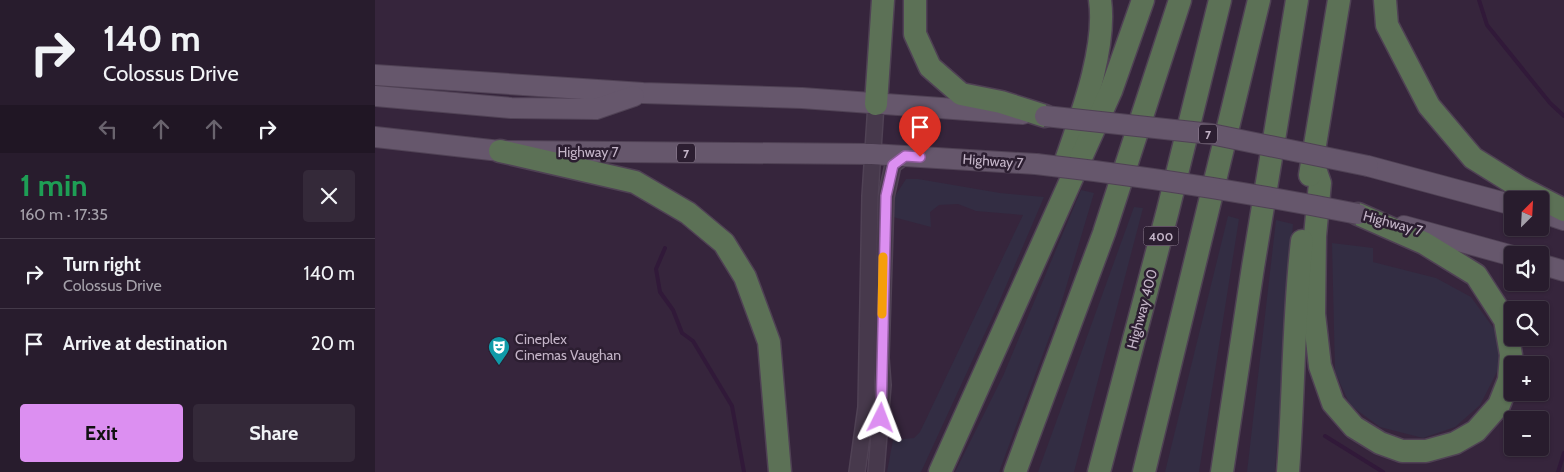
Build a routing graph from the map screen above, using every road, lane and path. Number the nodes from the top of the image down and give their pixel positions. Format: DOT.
graph roads {
  1 [pos="883,0"];
  2 [pos="915,0"];
  3 [pos="1100,0"];
  4 [pos="1143,0"];
  5 [pos="1180,0"];
  6 [pos="1219,0"];
  7 [pos="1259,0"];
  8 [pos="1297,0"];
  9 [pos="1339,0"];
  10 [pos="1385,0"];
  11 [pos="375,75"];
  12 [pos="643,93"];
  13 [pos="375,96"];
  14 [pos="877,104"];
  15 [pos="1045,116"];
  16 [pos="375,137"];
  17 [pos="500,152"];
  18 [pos="872,154"];
  19 [pos="905,156"];
  20 [pos="1312,160"];
  21 [pos="1504,203"];
  22 [pos="1564,210"];
  23 [pos="1358,214"];
  24 [pos="1549,215"];
  25 [pos="1564,220"];
  26 [pos="1052,226"];
  27 [pos="877,228"];
  28 [pos="1504,254"];
  29 [pos="1549,266"];
  30 [pos="1564,270"];
  31 [pos="780,472"];
  32 [pos="857,472"];
  33 [pos="876,472"];
  34 [pos="940,472"];
  35 [pos="1015,472"];
  36 [pos="1099,472"];
  37 [pos="1144,472"];
  38 [pos="1222,472"];
  39 [pos="1288,472"];
  1 -- 14 [label="highway"];
  2 -- 15 [label="highway"];
  3 -- 26 [label="highway"];
  4 -- 26 [label="highway"];
  5 -- 35 [label="highway"];
  6 -- 36 [label="highway, Highway 400 / 400"];
  7 -- 37 [label="highway, 400"];
  8 -- 38 [label="highway"];
  9 -- 20 [label="highway"];
  10 -- 22 [label="highway"];
  11 -- 12 [label="main road, 7"];
  12 -- 13 [label="main road"];
  12 -- 14 [label="main road, 7"];
  14 -- 15 [label="main road, 7"];
  14 -- 18 [label="street"];
  15 -- 21 [label="main road, 7, bridge"];
  16 -- 17 [label="main road, Highway 7 / 7"];
  17 -- 18 [label="main road, Highway 7 / 7"];
  17 -- 31 [label="highway"];
  18 -- 19 [label="main road, Highway 7 / 7"];
  18 -- 27 [label="street"];
  19 -- 23 [label="main road, Highway 7 / 7, bridge"];
  19 -- 27 [label="street"];
  20 -- 23 [label="highway"];
  20 -- 39 [label="highway"];
  23 -- 28 [label="main road, Highway 7 / 7"];
  24 -- 25 [label="main road"];
  26 -- 34 [label="highway"];
  27 -- 32 [label="street"];
  27 -- 33 [label="street"];
  29 -- 30 [label="main road"];
}
